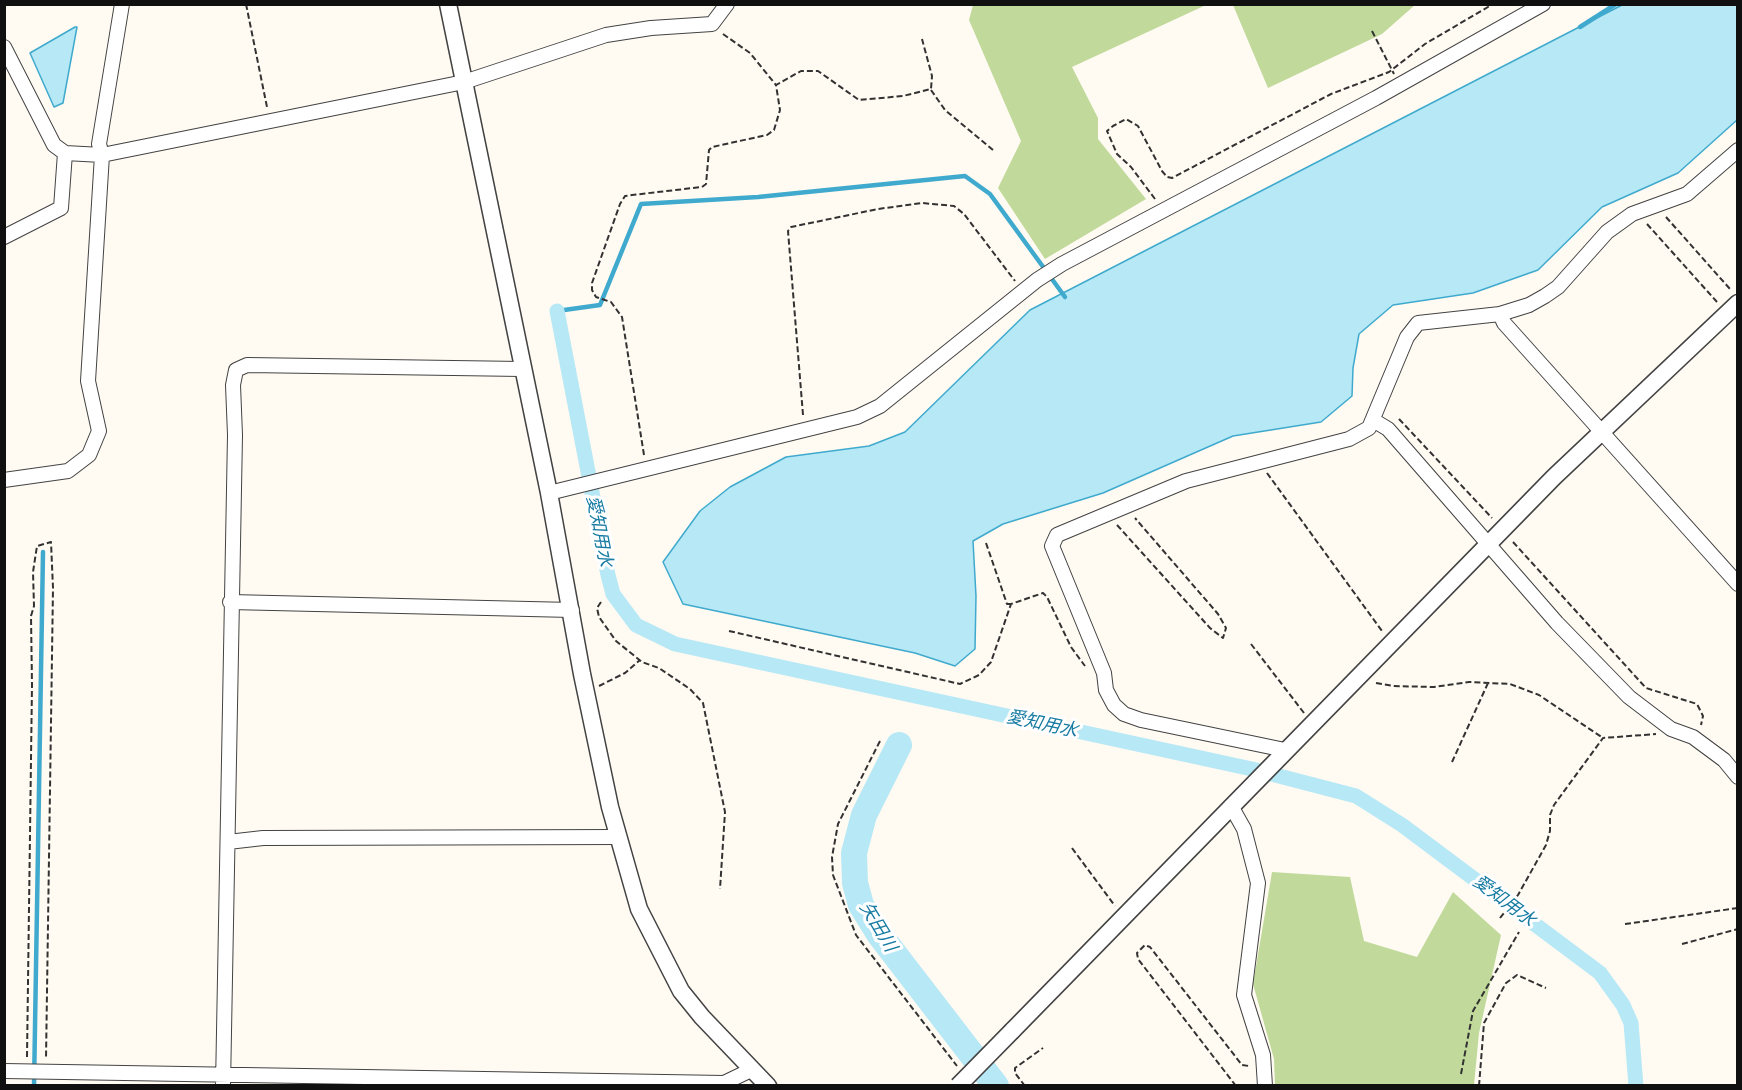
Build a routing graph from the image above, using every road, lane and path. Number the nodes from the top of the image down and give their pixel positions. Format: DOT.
graph roads {
  1 [pos="122,4"];
  2 [pos="246,4"];
  3 [pos="448,4"];
  4 [pos="727,4"];
  5 [pos="1493,4"];
  6 [pos="1543,4"];
  7 [pos="712,24"];
  8 [pos="1372,31"];
  9 [pos="922,39"];
  10 [pos="5,47"];
  11 [pos="1392,69"];
  12 [pos="464,82"];
  13 [pos="1400,84"];
  14 [pos="776,85"];
  15 [pos="931,89"];
  16 [pos="270,122"];
  17 [pos="993,150"];
  18 [pos="1737,150"];
  19 [pos="65,153"];
  20 [pos="102,155"];
  21 [pos="1658,204"];
  22 [pos="1162,212"];
  23 [pos="1637,212"];
  24 [pos="4,237"];
  25 [pos="1021,292"];
  26 [pos="1737,297"];
  27 [pos="1732,308"];
  28 [pos="1500,314"];
  29 [pos="522,369"];
  30 [pos="1378,406"];
  31 [pos="1372,420"];
  32 [pos="804,430"];
  33 [pos="1600,430"];
  34 [pos="1260,461"];
  35 [pos="646,470"];
  36 [pos="4,480"];
  37 [pos="549,493"];
  38 [pos="1124,507"];
  39 [pos="1107,514"];
  40 [pos="1502,530"];
  41 [pos="986,543"];
  42 [pos="1489,543"];
  43 [pos="1737,584"];
  44 [pos="231,602"];
  45 [pos="601,602"];
  46 [pos="1011,604"];
  47 [pos="572,610"];
  48 [pos="729,631"];
  49 [pos="1391,643"];
  50 [pos="1251,644"];
  51 [pos="640,660"];
  52 [pos="1360,674"];
  53 [pos="1488,682"];
  54 [pos="585,690"];
  55 [pos="1106,690"];
  56 [pos="1312,723"];
  57 [pos="1671,729"];
  58 [pos="1693,737"];
  59 [pos="1603,738"];
  60 [pos="880,741"];
  61 [pos="1280,756"];
  62 [pos="1452,762"];
  63 [pos="1737,777"];
  64 [pos="1231,806"];
  65 [pos="620,837"];
  66 [pos="228,842"];
  67 [pos="1072,848"];
  68 [pos="720,889"];
  69 [pos="1737,908"];
  70 [pos="1122,918"];
  71 [pos="1500,918"];
  72 [pos="1626,924"];
  73 [pos="1737,929"];
  74 [pos="1519,932"];
  75 [pos="1682,944"];
  76 [pos="1546,988"];
  77 [pos="1043,1048"];
  78 [pos="1265,1066"];
  79 [pos="44,1070"];
  80 [pos="751,1070"];
  81 [pos="4,1071"];
  82 [pos="27,1071"];
  83 [pos="1461,1074"];
  84 [pos="958,1077"];
  85 [pos="223,1080"];
  86 [pos="452,1082"];
  87 [pos="768,1086"];
  88 [pos="1025,1086"];
  89 [pos="1236,1086"];
  90 [pos="1265,1086"];
  91 [pos="1479,1086"];
  1 -- 20 [label="street"];
  2 -- 16 [label="path"];
  3 -- 12 [label="street"];
  4 -- 7 [label="street"];
  5 -- 11 [label="path"];
  6 -- 13 [label="street"];
  7 -- 12 [label="street"];
  7 -- 14 [label="path"];
  8 -- 11 [label="path"];
  9 -- 15 [label="path"];
  10 -- 19 [label="street"];
  11 -- 13 [label="path"];
  11 -- 22 [label="path"];
  12 -- 16 [label="street"];
  12 -- 29 [label="street"];
  13 -- 22 [label="street"];
  14 -- 15 [label="path"];
  14 -- 35 [label="path"];
  15 -- 17 [label="path"];
  16 -- 20 [label="street"];
  18 -- 21 [label="street"];
  19 -- 20 [label="street"];
  19 -- 24 [label="street"];
  20 -- 36 [label="street"];
  21 -- 23 [label="street"];
  21 -- 26 [label="path"];
  22 -- 25 [label="street"];
  23 -- 27 [label="path"];
  23 -- 28 [label="street"];
  25 -- 32 [label="street"];
  25 -- 32 [label="path"];
  27 -- 33 [label="street"];
  28 -- 30 [label="street"];
  28 -- 33 [label="street"];
  29 -- 37 [label="street"];
  29 -- 44 [label="street"];
  30 -- 31 [label="street"];
  30 -- 40 [label="path"];
  31 -- 34 [label="street"];
  31 -- 42 [label="street"];
  32 -- 35 [label="street"];
  33 -- 40 [label="street"];
  33 -- 43 [label="street"];
  34 -- 38 [label="street"];
  34 -- 49 [label="path"];
  35 -- 37 [label="street"];
  37 -- 47 [label="street"];
  38 -- 39 [label="street"];
  38 -- 39 [label="path"];
  39 -- 55 [label="street"];
  40 -- 42 [label="street"];
  40 -- 58 [label="path"];
  41 -- 46 [label="path"];
  42 -- 49 [label="street"];
  42 -- 57 [label="street"];
  44 -- 47 [label="street"];
  44 -- 66 [label="street"];
  45 -- 51 [label="path"];
  46 -- 48 [label="path"];
  46 -- 55 [label="path"];
  47 -- 54 [label="street"];
  49 -- 52 [label="street"];
  50 -- 56 [label="path"];
  51 -- 54 [label="path"];
  51 -- 68 [label="path"];
  52 -- 53 [label="path"];
  52 -- 56 [label="street"];
  53 -- 59 [label="path"];
  53 -- 62 [label="path"];
  54 -- 65 [label="street"];
  55 -- 61 [label="street"];
  56 -- 61 [label="street"];
  57 -- 58 [label="street"];
  57 -- 59 [label="path"];
  58 -- 63 [label="street"];
  59 -- 71 [label="path"];
  60 -- 84 [label="path"];
  61 -- 64 [label="street"];
  64 -- 70 [label="street"];
  64 -- 78 [label="street"];
  65 -- 66 [label="street"];
  65 -- 80 [label="street"];
  66 -- 85 [label="street"];
  67 -- 70 [label="path"];
  69 -- 72 [label="path"];
  70 -- 84 [label="street, bridge"];
  73 -- 75 [label="path"];
  74 -- 83 [label="path"];
  76 -- 91 [label="path"];
  77 -- 88 [label="path"];
  78 -- 89 [label="path"];
  78 -- 90 [label="street"];
  79 -- 82 [label="street"];
  79 -- 82 [label="path"];
  79 -- 85 [label="street"];
  80 -- 86 [label="street"];
  80 -- 87 [label="street"];
  81 -- 82 [label="street"];
  85 -- 86 [label="street"];
}
